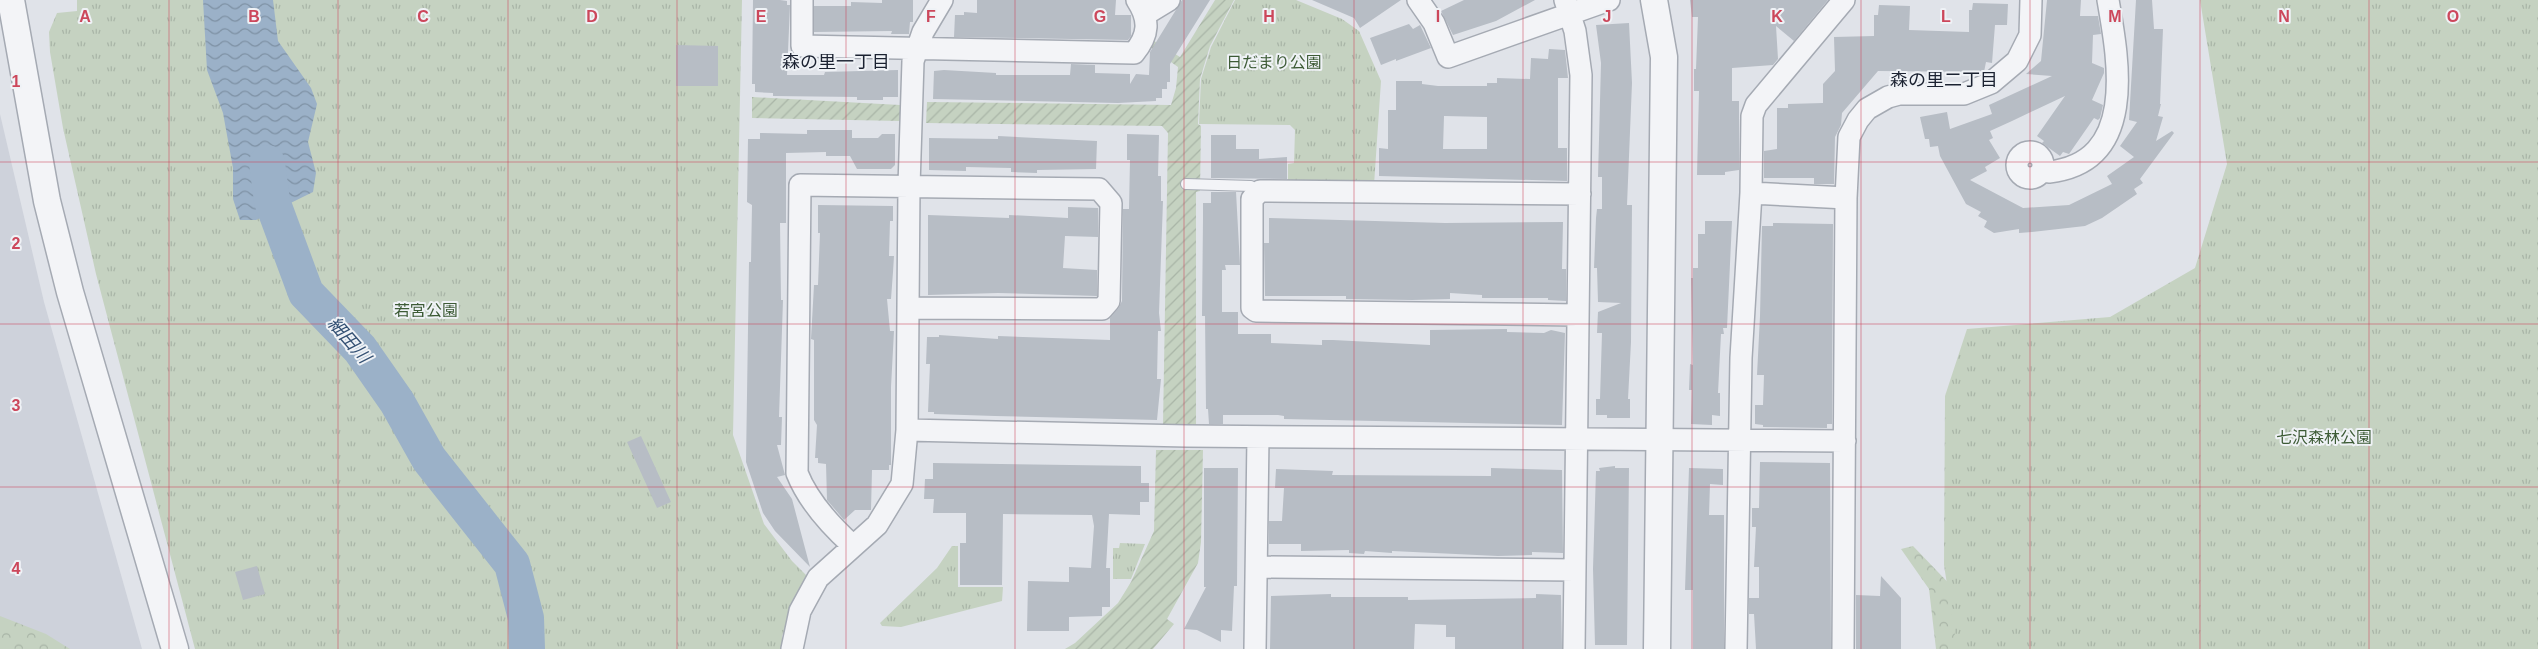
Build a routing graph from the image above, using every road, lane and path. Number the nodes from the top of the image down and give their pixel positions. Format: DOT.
graph roads {
  1 [pos="11,0"];
  2 [pos="802,0"];
  3 [pos="942,0"];
  4 [pos="1169,0"];
  5 [pos="1418,0"];
  6 [pos="1610,0"];
  7 [pos="1654,0"];
  8 [pos="1844,0"];
  9 [pos="2031,0"];
  10 [pos="2108,0"];
  11 [pos="1142,7"];
  12 [pos="1568,7"];
  13 [pos="918,50"];
  14 [pos="2013,150"];
  15 [pos="1186,184"];
  16 [pos="909,186"];
  17 [pos="1260,191"];
  18 [pos="1751,193"];
  19 [pos="1580,194"];
  20 [pos="1846,198"];
  21 [pos="908,308"];
  22 [pos="1578,314"];
  23 [pos="907,430"];
  24 [pos="1258,437"];
  25 [pos="1578,438"];
  26 [pos="1660,439"];
  27 [pos="1739,441"];
  28 [pos="1845,441"];
  29 [pos="852,546"];
  30 [pos="1257,567"];
  31 [pos="1575,570"];
  32 [pos="175,649"];
  33 [pos="792,649"];
  34 [pos="1255,649"];
  35 [pos="1574,649"];
  36 [pos="1657,649"];
  37 [pos="1736,649"];
  38 [pos="1843,649"];
  1 -- 32 [label="street"];
  2 -- 13 [label="street"];
  3 -- 13 [label="street"];
  4 -- 11 [label="street"];
  5 -- 12 [label="street"];
  6 -- 12 [label="street"];
  7 -- 26 [label="street"];
  8 -- 18 [label="street"];
  9 -- 20 [label="street"];
  10 -- 14 [label="street"];
  11 -- 13 [label="street"];
  12 -- 19 [label="street"];
  13 -- 16 [label="street"];
  15 -- 17 [label="lane"];
  16 -- 21 [label="street"];
  16 -- 21 [label="street"];
  16 -- 29 [label="street"];
  17 -- 19 [label="street"];
  17 -- 22 [label="street"];
  18 -- 20 [label="street"];
  18 -- 27 [label="street"];
  19 -- 22 [label="street"];
  20 -- 28 [label="street"];
  21 -- 23 [label="street"];
  22 -- 25 [label="street"];
  23 -- 24 [label="street"];
  23 -- 29 [label="street"];
  24 -- 25 [label="street"];
  24 -- 30 [label="street"];
  25 -- 26 [label="street"];
  25 -- 31 [label="street"];
  26 -- 27 [label="street"];
  26 -- 36 [label="street"];
  27 -- 28 [label="street"];
  27 -- 37 [label="street"];
  28 -- 38 [label="street"];
  29 -- 33 [label="street"];
  30 -- 31 [label="street"];
  30 -- 34 [label="street"];
  31 -- 35 [label="street"];
}
